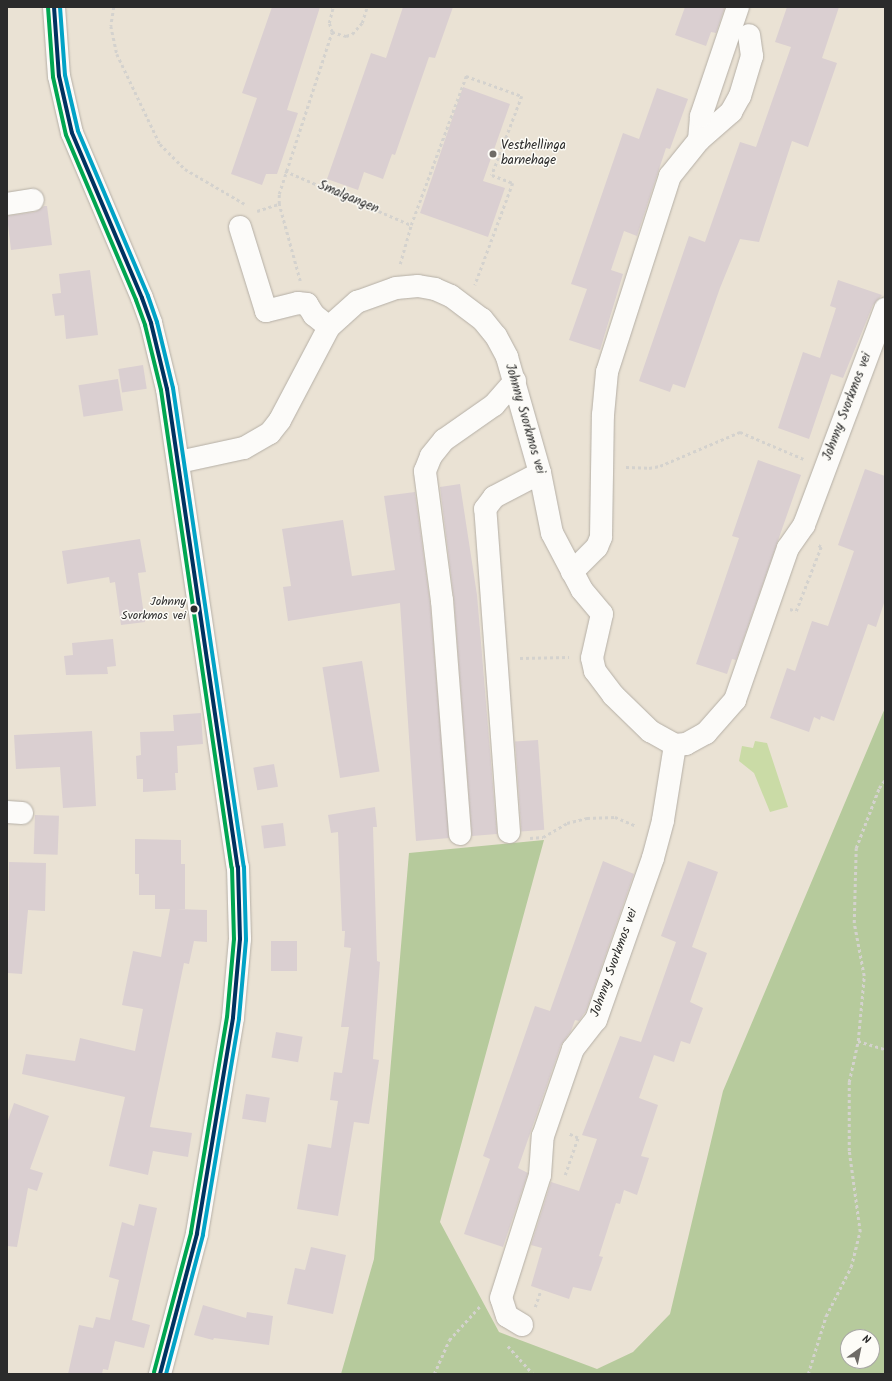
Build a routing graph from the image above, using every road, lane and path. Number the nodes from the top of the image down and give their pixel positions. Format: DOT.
graph roads {
  1 [pos="54,7"];
  2 [pos="114,7"];
  3 [pos="333,7"];
  4 [pos="367,7"];
  5 [pos="738,7"];
  6 [pos="332,32"];
  7 [pos="749,35"];
  8 [pos="699,140"];
  9 [pos="285,171"];
  10 [pos="33,200"];
  11 [pos="7,204"];
  12 [pos="279,204"];
  13 [pos="247,216"];
  14 [pos="411,225"];
  15 [pos="396,288"];
  16 [pos="307,304"];
  17 [pos="467,306"];
  18 [pos="885,309"];
  19 [pos="329,327"];
  20 [pos="515,381"];
  21 [pos="179,462"];
  22 [pos="826,464"];
  23 [pos="603,467"];
  24 [pos="540,473"];
  25 [pos="572,572"];
  26 [pos="553,656"];
  27 [pos="530,657"];
  28 [pos="675,746"];
  29 [pos="885,780"];
  30 [pos="510,832"];
  31 [pos="460,834"];
  32 [pos="659,839"];
  33 [pos="858,1041"];
  34 [pos="885,1049"];
  35 [pos="501,1298"];
  36 [pos="522,1325"];
  37 [pos="160,1374"];
  38 [pos="434,1374"];
  39 [pos="808,1374"];
  1 -- 21 [label="street"];
  2 -- 13 [label="path"];
  3 -- 6 [label="path"];
  4 -- 6 [label="path"];
  5 -- 8 [label="street"];
  6 -- 9 [label="path"];
  7 -- 8 [label="street"];
  8 -- 23 [label="street"];
  9 -- 12 [label="path"];
  9 -- 14 [label="path, Smalgangen"];
  10 -- 11 [label="street"];
  12 -- 13 [label="path"];
  12 -- 16 [label="path"];
  13 -- 16 [label="street"];
  14 -- 15 [label="path"];
  14 -- 17 [label="path"];
  15 -- 17 [label="street, Johnny Svorkmos vei"];
  15 -- 19 [label="street, Johnny Svorkmos vei"];
  16 -- 19 [label="street"];
  17 -- 20 [label="street, Johnny Svorkmos vei"];
  18 -- 22 [label="street, Johnny Svorkmos vei"];
  19 -- 21 [label="street, Johnny Svorkmos vei"];
  20 -- 24 [label="street, Johnny Svorkmos vei"];
  20 -- 31 [label="street"];
  21 -- 37 [label="street"];
  22 -- 23 [label="path"];
  22 -- 28 [label="street, Johnny Svorkmos vei"];
  23 -- 25 [label="street"];
  24 -- 25 [label="street, Johnny Svorkmos vei"];
  24 -- 30 [label="street"];
  25 -- 28 [label="street, Johnny Svorkmos vei"];
  26 -- 27 [label="path"];
  28 -- 32 [label="street, Johnny Svorkmos vei"];
  29 -- 33 [label="path"];
  30 -- 32 [label="path"];
  32 -- 35 [label="street, Johnny Svorkmos vei"];
  33 -- 34 [label="path"];
  33 -- 39 [label="path"];
  35 -- 36 [label="street"];
  35 -- 38 [label="path"];
}
